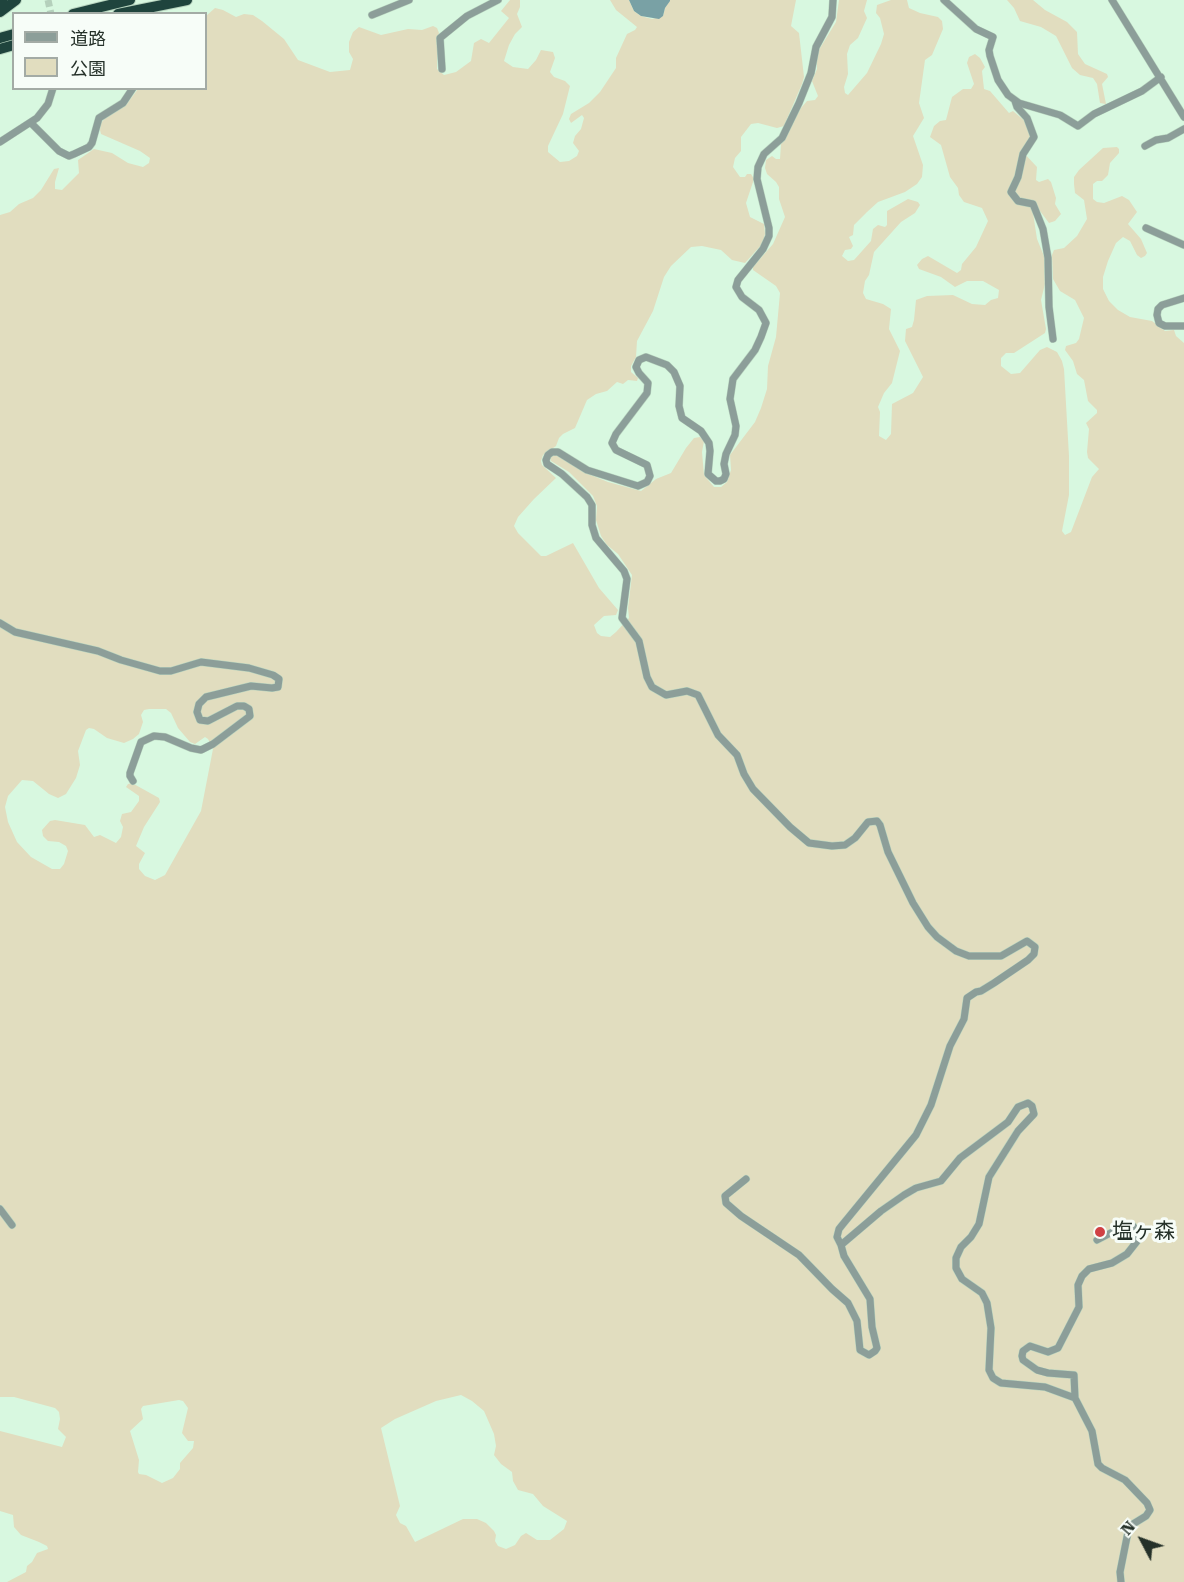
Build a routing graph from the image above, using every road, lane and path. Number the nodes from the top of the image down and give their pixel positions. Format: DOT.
graph roads {
  1 [pos="16,0"];
  2 [pos="130,0"];
  3 [pos="187,0"];
  4 [pos="409,0"];
  5 [pos="498,0"];
  6 [pos="832,0"];
  7 [pos="944,0"];
  8 [pos="1112,0"];
  9 [pos="0,12"];
  10 [pos="82,12"];
  11 [pos="128,12"];
  12 [pos="372,15"];
  13 [pos="442,69"];
  14 [pos="1161,77"];
  15 [pos="52,90"];
  16 [pos="132,90"];
  17 [pos="1015,101"];
  18 [pos="1184,117"];
  19 [pos="31,123"];
  20 [pos="1184,129"];
  21 [pos="0,142"];
  22 [pos="1145,146"];
  23 [pos="1146,228"];
  24 [pos="1184,245"];
  25 [pos="1184,298"];
  26 [pos="1184,326"];
  27 [pos="1053,339"];
  28 [pos="0,623"];
  29 [pos="133,781"];
  30 [pos="746,1179"];
  31 [pos="0,1209"];
  32 [pos="12,1225"];
  33 [pos="1097,1240"];
  34 [pos="842,1245"];
  35 [pos="1075,1398"];
  36 [pos="1121,1582"];
  1 -- 9 [label="highway"];
  2 -- 10 [label="highway"];
  3 -- 11 [label="highway"];
  4 -- 12 [label="street"];
  5 -- 13 [label="street"];
  6 -- 34 [label="street"];
  7 -- 17 [label="street"];
  8 -- 14 [label="street"];
  14 -- 17 [label="street"];
  14 -- 18 [label="street"];
  15 -- 19 [label="street"];
  16 -- 19 [label="street"];
  17 -- 27 [label="street"];
  19 -- 21 [label="street"];
  20 -- 22 [label="street"];
  23 -- 24 [label="street"];
  25 -- 26 [label="street"];
  28 -- 29 [label="street"];
  30 -- 34 [label="street"];
  31 -- 32 [label="street"];
  33 -- 35 [label="street"];
  34 -- 35 [label="street"];
  35 -- 36 [label="street"];
}
